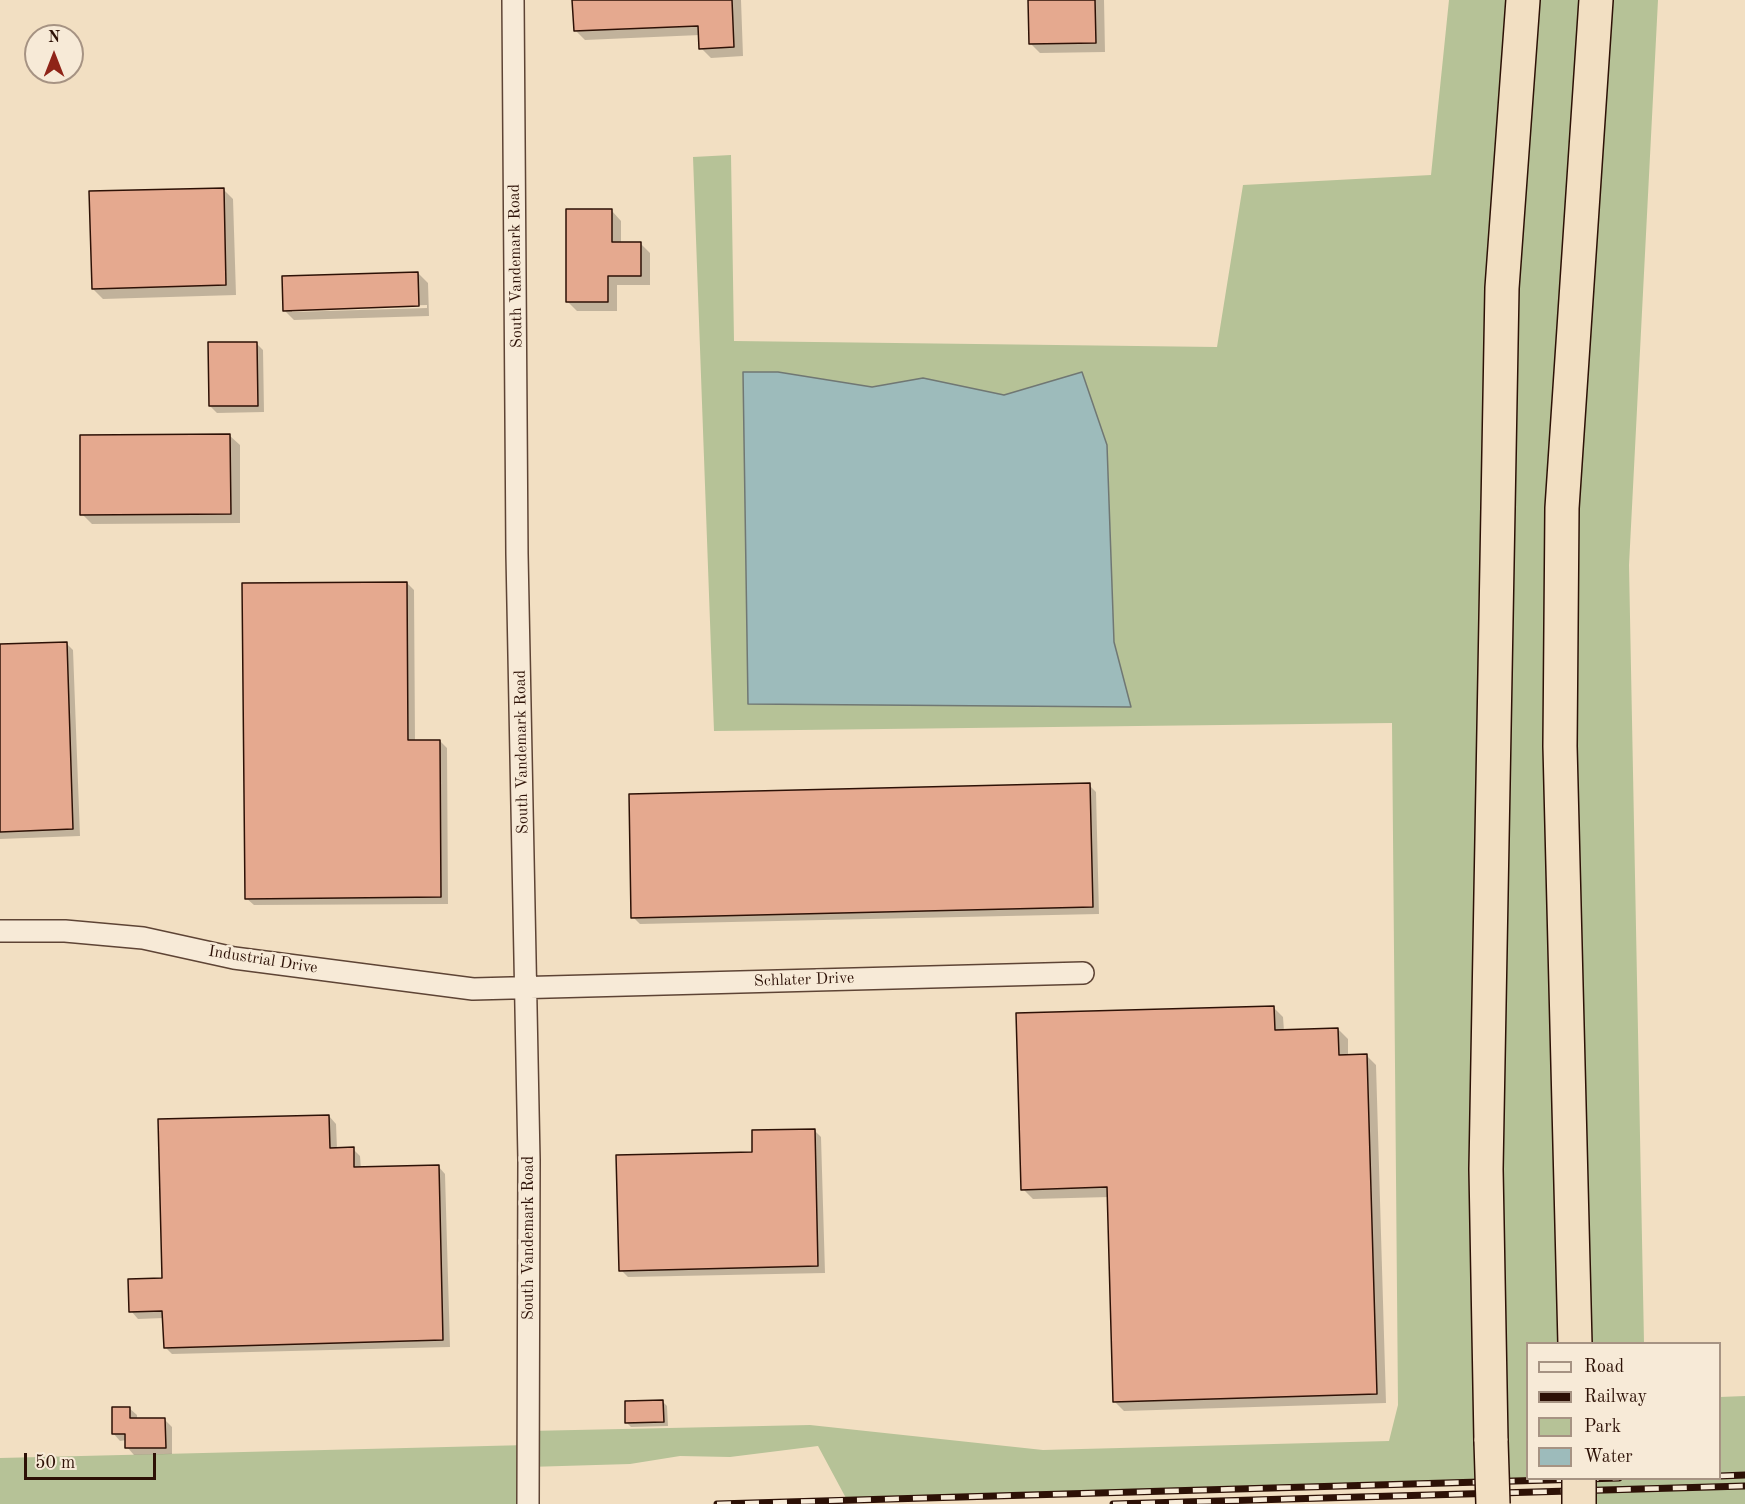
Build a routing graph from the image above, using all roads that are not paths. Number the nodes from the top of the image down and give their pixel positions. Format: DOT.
graph roads {
  1 [pos="513,0"];
  2 [pos="1523,0"];
  3 [pos="1596,0"];
  4 [pos="0,931"];
  5 [pos="1083,973"];
  6 [pos="526,988"];
  7 [pos="1575,1342"];
  8 [pos="1579,1480"];
  9 [pos="528,1504"];
  10 [pos="1492,1504"];
  11 [pos="1579,1504"];
  1 -- 6 [label="street, South Vandemark Road"];
  2 -- 10 [label="highway, bridge"];
  3 -- 7 [label="highway"];
  4 -- 6 [label="street, Industrial Drive"];
  5 -- 6 [label="street, Schlater Drive"];
  6 -- 9 [label="street, South Vandemark Road"];
  8 -- 11 [label="highway, bridge"];
}
